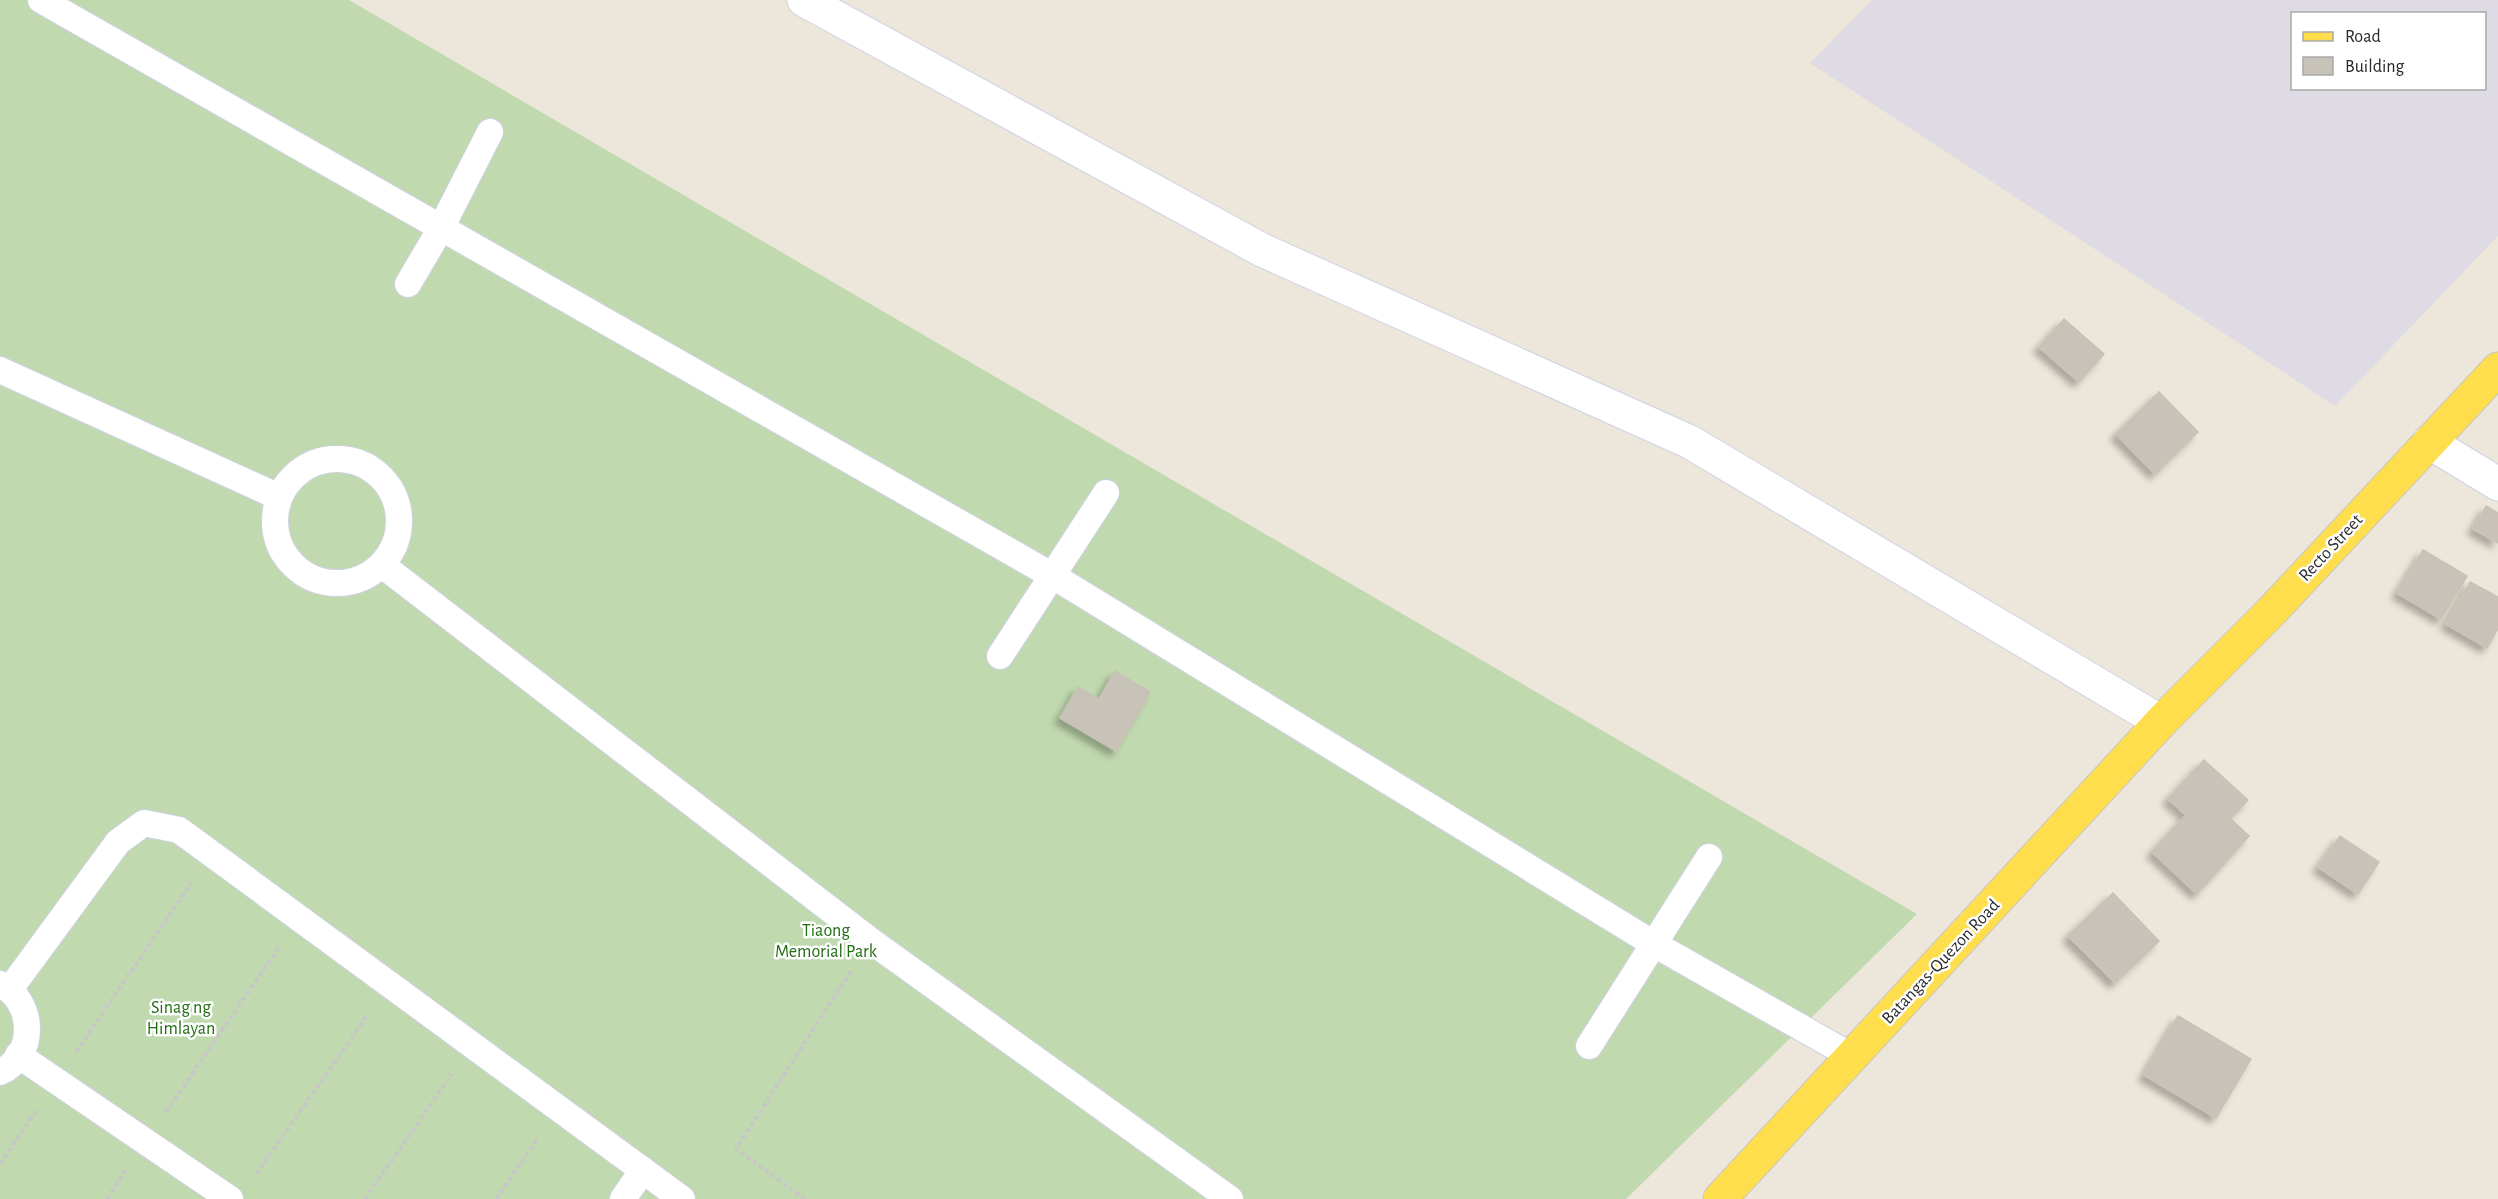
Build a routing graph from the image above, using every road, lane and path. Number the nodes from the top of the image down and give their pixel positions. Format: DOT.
graph roads {
  1 [pos="41,0"];
  2 [pos="804,0"];
  3 [pos="490,132"];
  4 [pos="441,228"];
  5 [pos="408,284"];
  6 [pos="2498,369"];
  7 [pos="0,370"];
  8 [pos="2429,442"];
  9 [pos="2498,484"];
  10 [pos="1106,493"];
  11 [pos="279,497"];
  12 [pos="382,565"];
  13 [pos="1053,576"];
  14 [pos="1000,656"];
  15 [pos="2161,722"];
  16 [pos="212,853"];
  17 [pos="1709,858"];
  18 [pos="299,917"];
  19 [pos="870,941"];
  20 [pos="1654,944"];
  21 [pos="389,984"];
  22 [pos="5,986"];
  23 [pos="472,1045"];
  24 [pos="1589,1046"];
  25 [pos="1854,1057"];
  26 [pos="9,1063"];
  27 [pos="56,1081"];
  28 [pos="559,1108"];
  29 [pos="146,1142"];
  30 [pos="0,1164"];
  31 [pos="643,1170"];
  32 [pos="252,1179"];
  33 [pos="106,1199"];
  34 [pos="230,1199"];
  35 [pos="365,1199"];
  36 [pos="495,1199"];
  37 [pos="623,1199"];
  38 [pos="682,1199"];
  39 [pos="805,1199"];
  40 [pos="1230,1199"];
  41 [pos="1720,1199"];
  1 -- 4 [label="lane"];
  2 -- 15 [label="street"];
  3 -- 4 [label="lane"];
  4 -- 5 [label="lane"];
  4 -- 13 [label="lane"];
  6 -- 8 [label="main road, Recto Street"];
  7 -- 11 [label="lane"];
  8 -- 9 [label="street"];
  8 -- 15 [label="main road, Recto Street"];
  10 -- 13 [label="lane"];
  11 -- 12 [label="lane"];
  11 -- 12 [label="lane"];
  12 -- 19 [label="lane"];
  13 -- 14 [label="lane"];
  13 -- 20 [label="lane"];
  15 -- 25 [label="main road, Batangas-Quezon Road"];
  16 -- 18 [label="lane"];
  16 -- 22 [label="lane"];
  16 -- 27 [label="path"];
  17 -- 20 [label="lane"];
  18 -- 21 [label="lane"];
  18 -- 29 [label="path"];
  19 -- 39 [label="path"];
  19 -- 40 [label="lane"];
  20 -- 24 [label="lane"];
  20 -- 25 [label="lane"];
  21 -- 23 [label="lane"];
  21 -- 32 [label="path"];
  22 -- 26 [label="lane"];
  23 -- 28 [label="lane"];
  23 -- 35 [label="path"];
  25 -- 41 [label="main road, Batangas-Quezon Road"];
  26 -- 27 [label="lane"];
  27 -- 29 [label="lane"];
  27 -- 30 [label="path"];
  28 -- 31 [label="lane"];
  28 -- 36 [label="path"];
  29 -- 33 [label="path"];
  29 -- 34 [label="lane"];
  31 -- 37 [label="lane"];
  31 -- 38 [label="lane"];
}
